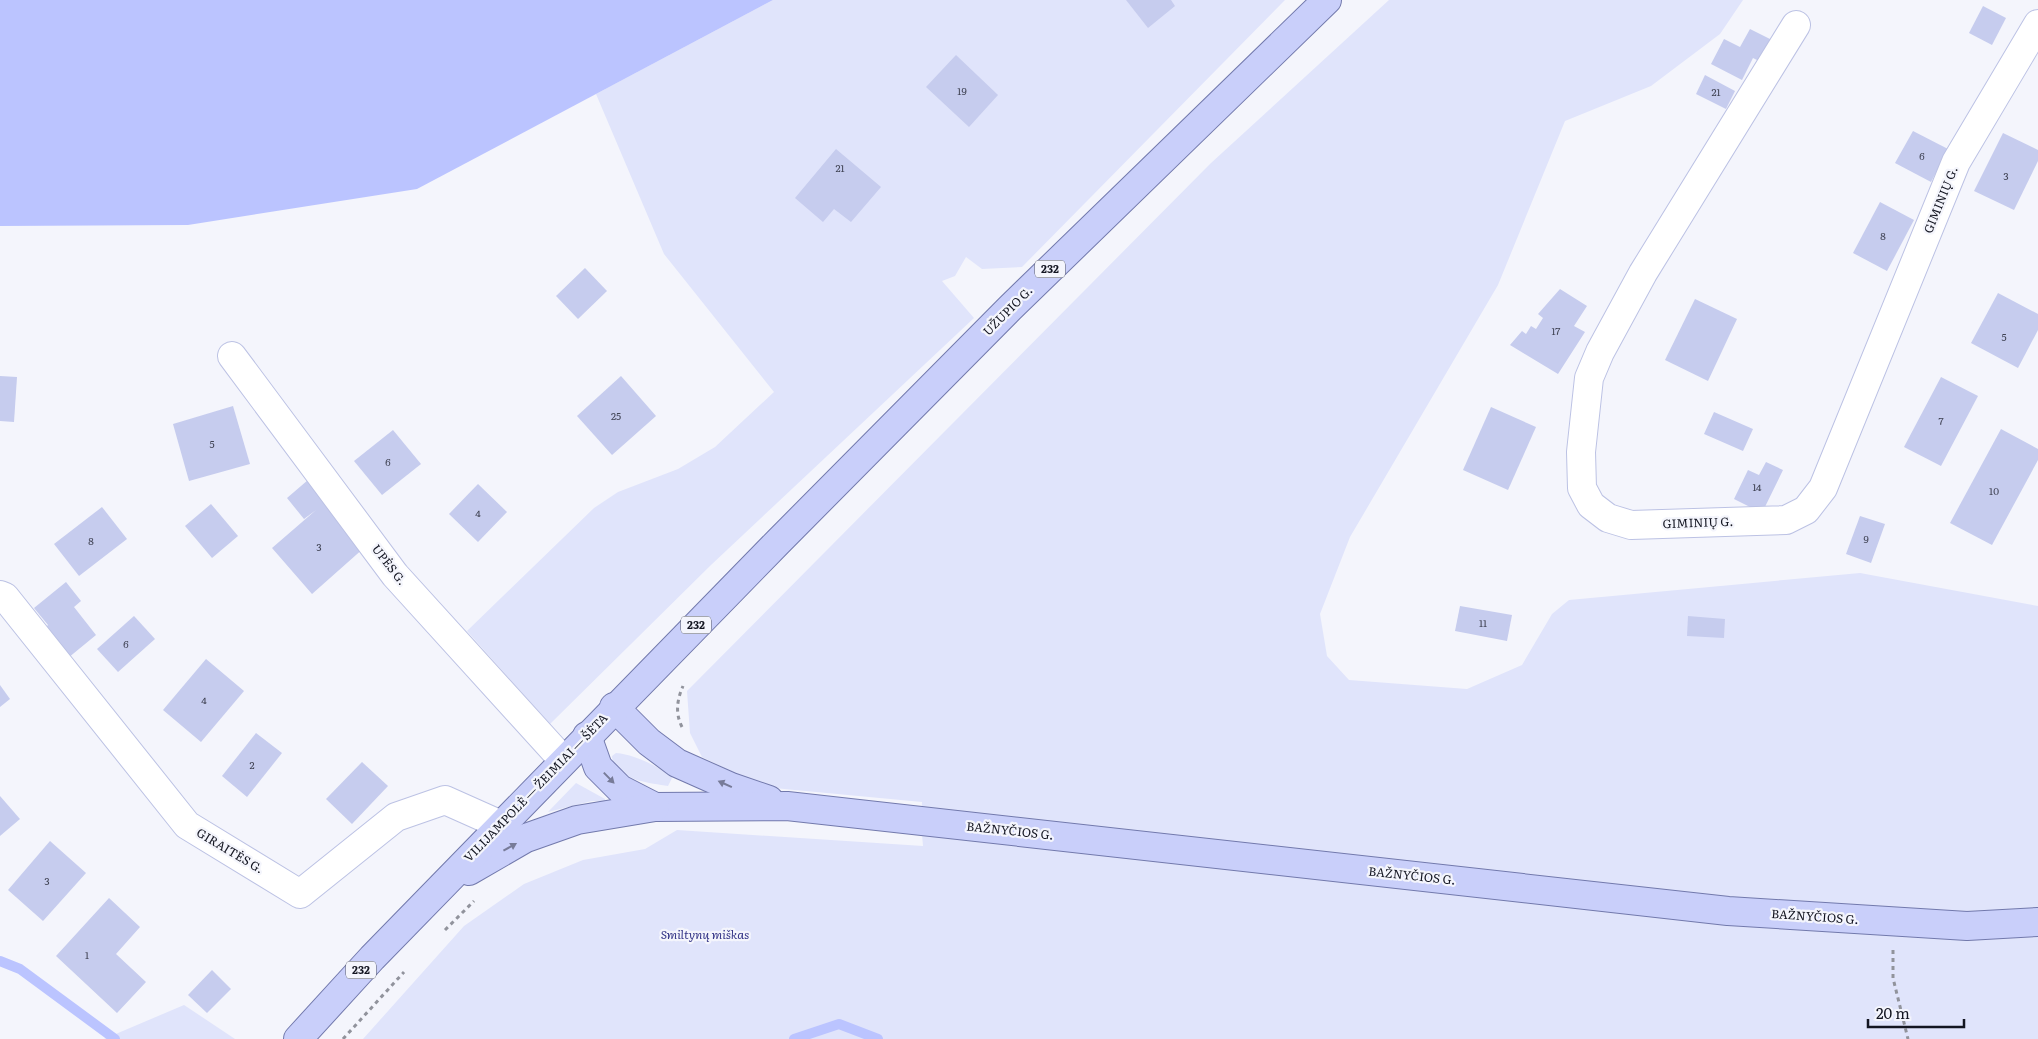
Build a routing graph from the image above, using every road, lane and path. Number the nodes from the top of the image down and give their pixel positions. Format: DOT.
graph roads {
  1 [pos="1327,0"];
  2 [pos="2038,24"];
  3 [pos="1796,25"];
  4 [pos="232,356"];
  5 [pos="778,542"];
  6 [pos="0,595"];
  7 [pos="689,679"];
  8 [pos="614,707"];
  9 [pos="587,736"];
  10 [pos="563,760"];
  11 [pos="685,766"];
  12 [pos="787,806"];
  13 [pos="655,807"];
  14 [pos="501,825"];
  15 [pos="479,896"];
  16 [pos="425,902"];
  17 [pos="1893,922"];
  18 [pos="2038,922"];
  19 [pos="439,937"];
  20 [pos="405,971"];
  21 [pos="298,1039"];
  22 [pos="343,1039"];
  23 [pos="1908,1039"];
  1 -- 5 [label="main road, UŽUPIO G. / 232"];
  2 -- 3 [label="street, GIMINIŲ G."];
  4 -- 10 [label="street, UPĖS G."];
  5 -- 8 [label="main road, VILIJAMPOLĖ — ŽEIMIAI — ŠĖTA / 232"];
  6 -- 14 [label="street, GIRAITĖS G."];
  7 -- 11 [label="path"];
  8 -- 9 [label="main road, VILIJAMPOLĖ — ŽEIMIAI — ŠĖTA / 232"];
  8 -- 11 [label="main road, BAŽNYČIOS G."];
  9 -- 10 [label="main road, VILIJAMPOLĖ — ŽEIMIAI — ŠĖTA / 232"];
  9 -- 13 [label="main road, BAŽNYČIOS G., one-way"];
  10 -- 14 [label="main road, VILIJAMPOLĖ — ŽEIMIAI — ŠĖTA / 232"];
  12 -- 11 [label="main road, BAŽNYČIOS G., one-way"];
  12 -- 13 [label="main road, BAŽNYČIOS G."];
  12 -- 17 [label="main road, BAŽNYČIOS G."];
  16 -- 13 [label="main road, one-way"];
  14 -- 16 [label="main road, VILIJAMPOLĖ — ŽEIMIAI — ŠĖTA / 232"];
  15 -- 19 [label="path"];
  16 -- 21 [label="main road, VILIJAMPOLĖ — ŽEIMIAI — ŠĖTA / 232"];
  17 -- 18 [label="main road, BAŽNYČIOS G."];
  17 -- 23 [label="path"];
  20 -- 22 [label="path"];
}
